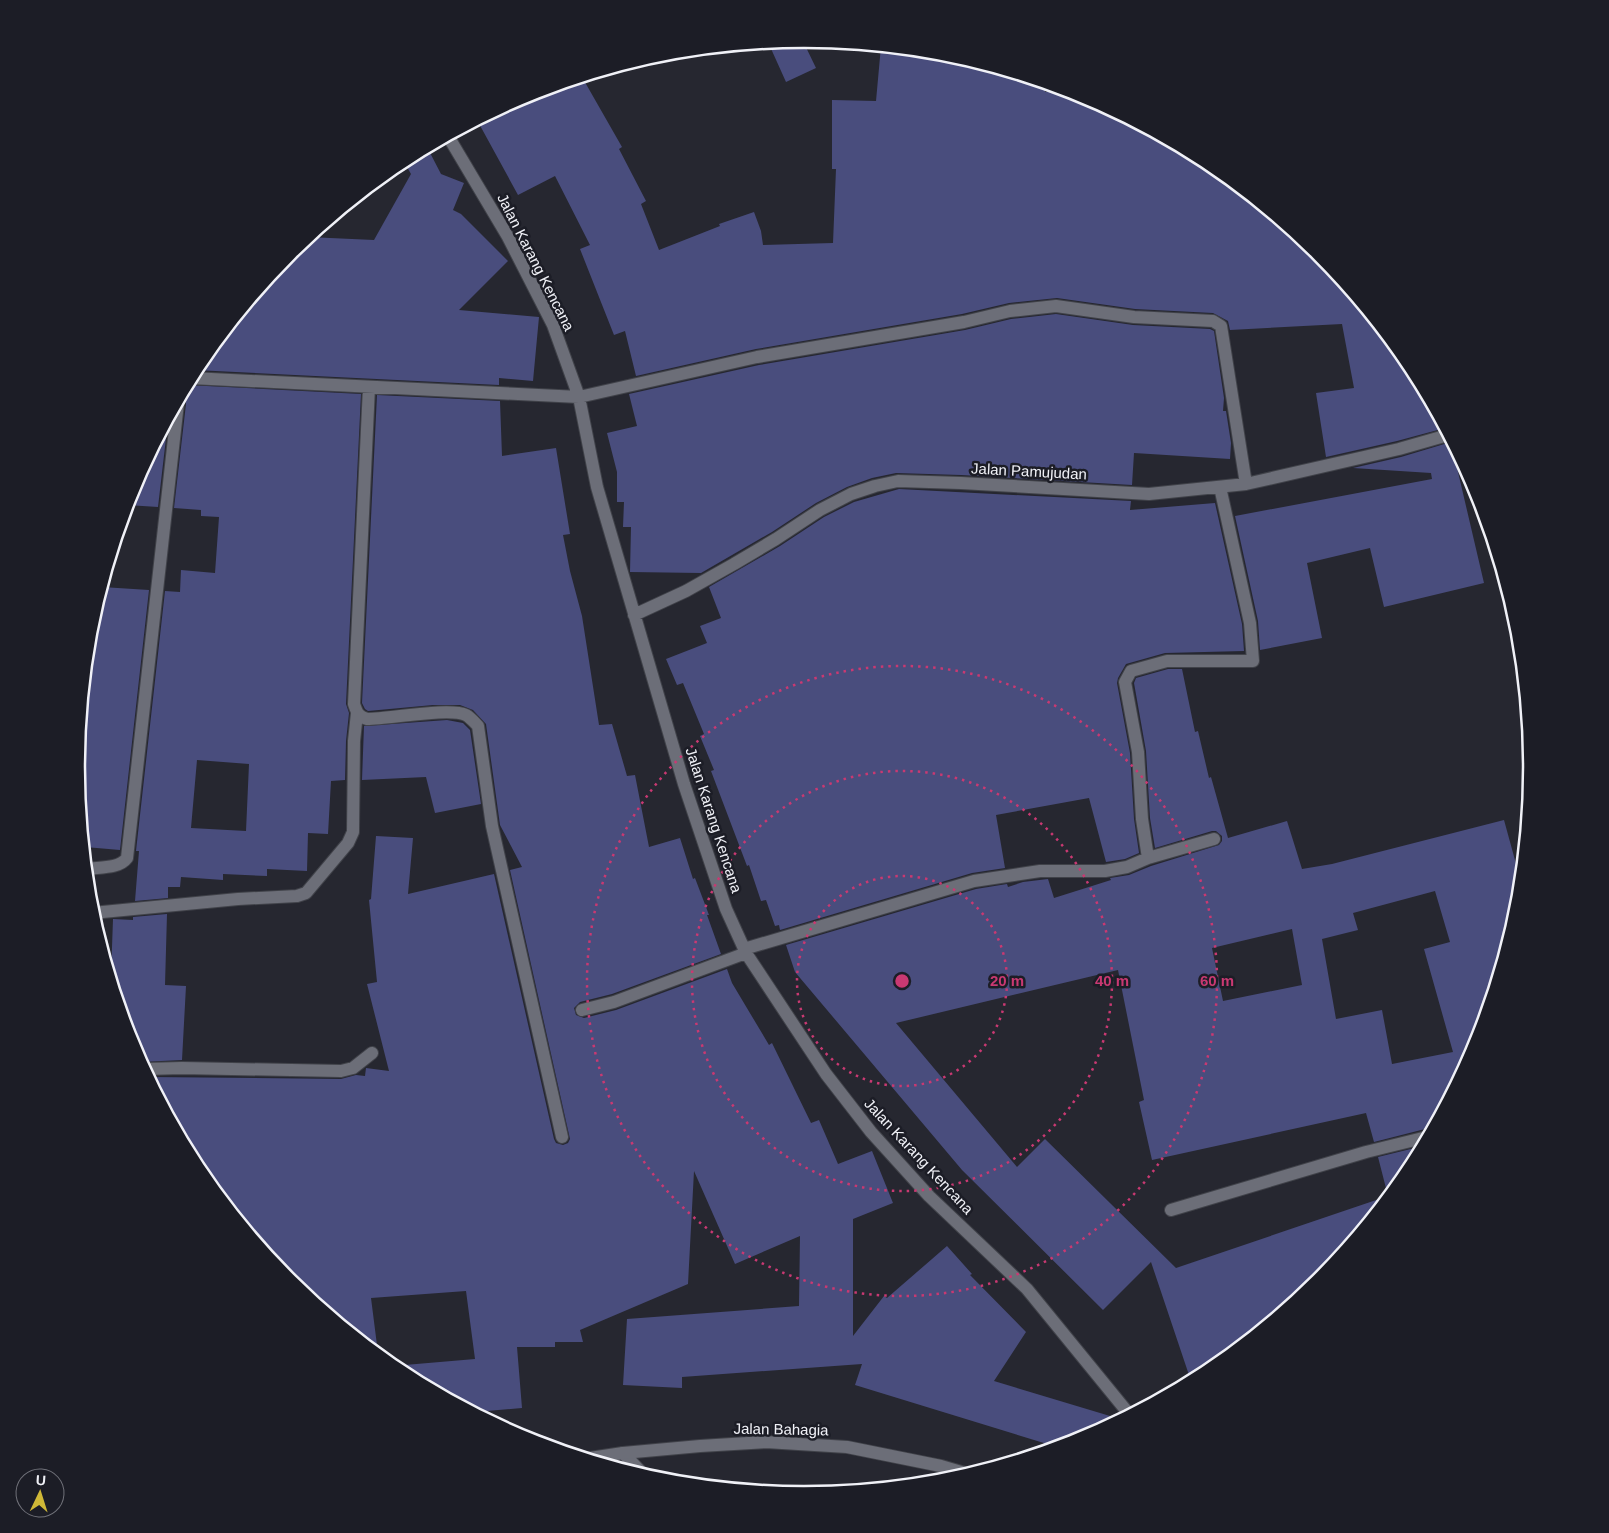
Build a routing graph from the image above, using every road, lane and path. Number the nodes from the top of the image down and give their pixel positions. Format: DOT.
graph roads {
  1 [pos="451,141"];
  2 [pos="200,378"];
  3 [pos="369,388"];
  4 [pos="578,398"];
  5 [pos="176,417"];
  6 [pos="1443,436"];
  7 [pos="1246,484"];
  8 [pos="1220,487"];
  9 [pos="634,615"];
  10 [pos="357,713"];
  11 [pos="1214,839"];
  12 [pos="1148,858"];
  13 [pos="93,868"];
  14 [pos="100,912"];
  15 [pos="745,951"];
  16 [pos="582,1010"];
  17 [pos="372,1053"];
  18 [pos="152,1069"];
  19 [pos="562,1137"];
  20 [pos="1418,1140"];
  21 [pos="1171,1210"];
  22 [pos="1125,1410"];
  23 [pos="623,1453"];
  24 [pos="602,1456"];
  25 [pos="634,1465"];
  26 [pos="954,1470"];
  1 -- 4 [label="street, Jalan Karang Kencana"];
  2 -- 3 [label="street"];
  3 -- 4 [label="street"];
  3 -- 10 [label="street"];
  4 -- 7 [label="street"];
  4 -- 9 [label="street, Jalan Karang Kencana"];
  5 -- 13 [label="street"];
  6 -- 7 [label="street, Jalan Pamujudan"];
  7 -- 8 [label="street, Jalan Pamujudan"];
  8 -- 9 [label="street, Jalan Pamujudan"];
  8 -- 12 [label="street"];
  9 -- 15 [label="street, Jalan Karang Kencana"];
  10 -- 14 [label="street"];
  10 -- 19 [label="street"];
  11 -- 12 [label="street"];
  12 -- 15 [label="street"];
  15 -- 16 [label="street"];
  15 -- 22 [label="street, Jalan Karang Kencana"];
  17 -- 18 [label="street"];
  20 -- 21 [label="street"];
  23 -- 24 [label="street, Jalan Bahagia"];
  23 -- 25 [label="street"];
  23 -- 26 [label="street, Jalan Bahagia"];
}
